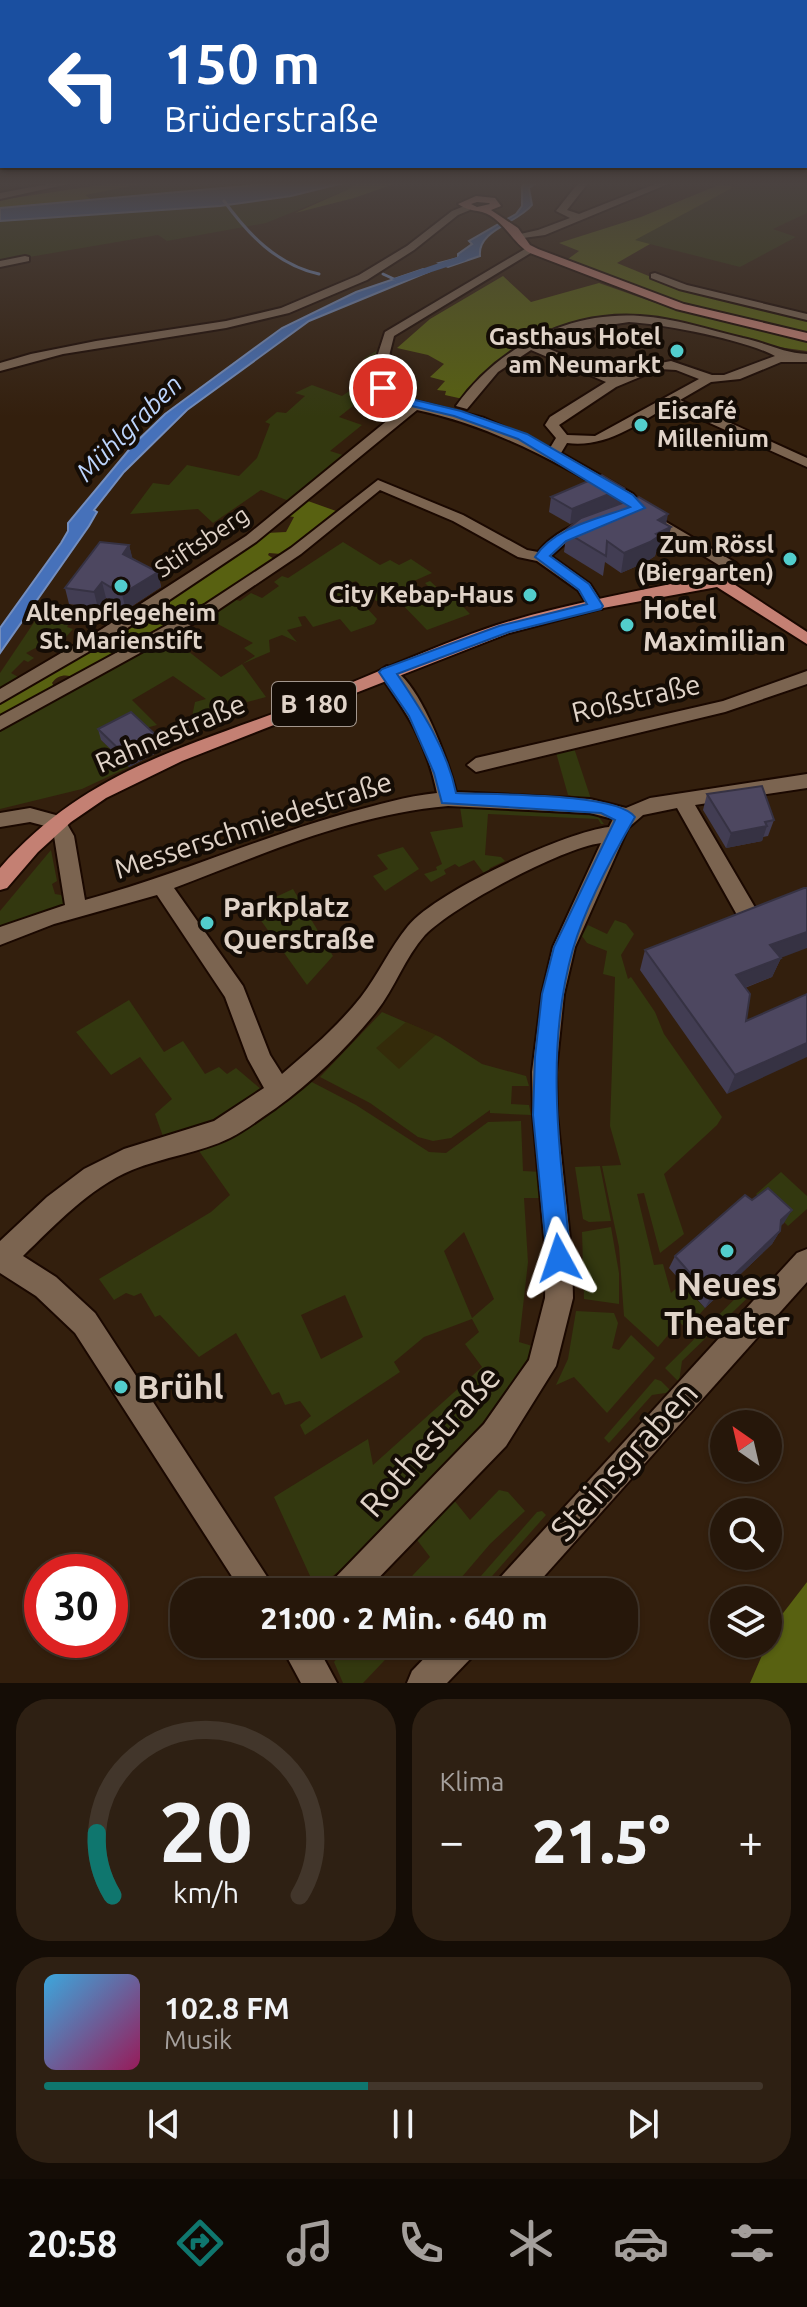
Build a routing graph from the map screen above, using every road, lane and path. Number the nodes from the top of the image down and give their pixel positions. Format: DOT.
graph roads {
  1 [pos="390,261"];
  2 [pos="511,261"];
  3 [pos="560,261"];
  4 [pos="655,276"];
  5 [pos="807,317"];
  6 [pos="807,337"];
  7 [pos="528,344"];
  8 [pos="783,356"];
  9 [pos="807,358"];
  10 [pos="0,367"];
  11 [pos="704,382"];
  12 [pos="618,383"];
  13 [pos="672,401"];
  14 [pos="416,404"];
  15 [pos="460,410"];
  16 [pos="563,438"];
  17 [pos="553,455"];
  18 [pos="807,463"];
  19 [pos="603,520"];
  20 [pos="542,557"];
  21 [pos="731,574"];
  22 [pos="589,607"];
  23 [pos="807,639"];
  24 [pos="387,672"];
  25 [pos="807,677"];
  26 [pos="0,697"];
  27 [pos="0,724"];
  28 [pos="476,765"];
  29 [pos="807,781"];
  30 [pos="448,799"];
  31 [pos="682,800"];
  32 [pos="0,820"];
  33 [pos="56,822"];
  34 [pos="620,826"];
  35 [pos="0,882"];
  36 [pos="161,885"];
  37 [pos="76,909"];
  38 [pos="749,916"];
  39 [pos="0,936"];
  40 [pos="279,1091"];
  41 [pos="0,1259"];
  42 [pos="807,1262"];
  43 [pos="252,1578"];
  44 [pos="357,1578"];
  45 [pos="521,1578"];
  46 [pos="305,1658"];
  47 [pos="448,1658"];
  48 [pos="320,1683"];
  49 [pos="424,1683"];
  1 -- 10 [label="street"];
  2 -- 14 [label="street"];
  3 -- 6 [label="main road"];
  4 -- 5 [label="street"];
  7 -- 8 [label="street"];
  7 -- 12 [label="street"];
  7 -- 15 [label="street"];
  8 -- 9 [label="street"];
  8 -- 11 [label="street"];
  11 -- 12 [label="street"];
  11 -- 13 [label="street"];
  12 -- 16 [label="street"];
  13 -- 16 [label="street"];
  13 -- 18 [label="street"];
  14 -- 15 [label="street"];
  14 -- 26 [label="street, Stiftsberg"];
  15 -- 17 [label="street"];
  16 -- 17 [label="street"];
  17 -- 21 [label="street"];
  19 -- 20 [label="street"];
  20 -- 22 [label="street"];
  20 -- 27 [label="street"];
  21 -- 22 [label="main road, B 180"];
  21 -- 23 [label="main road"];
  22 -- 24 [label="main road, Rahnestraße / B 180"];
  24 -- 30 [label="street"];
  24 -- 33 [label="main road, Rahnestraße / B 180"];
  25 -- 28 [label="street, Roßstraße"];
  29 -- 31 [label="street"];
  30 -- 34 [label="street, Messerschmiedestraße"];
  30 -- 36 [label="street, Messerschmiedestraße"];
  31 -- 34 [label="street"];
  31 -- 38 [label="street"];
  32 -- 33 [label="street"];
  33 -- 35 [label="main road, B 180"];
  33 -- 37 [label="street"];
  34 -- 40 [label="street"];
  34 -- 44 [label="street, Rothestraße"];
  36 -- 37 [label="street, Messerschmiedestraße"];
  36 -- 40 [label="street"];
  37 -- 39 [label="street, Messerschmiedestraße"];
  40 -- 41 [label="street"];
  41 -- 43 [label="street"];
  42 -- 45 [label="street, Steinsgraben"];
  46 -- 48 [label="street"];
  47 -- 49 [label="street"];
}
